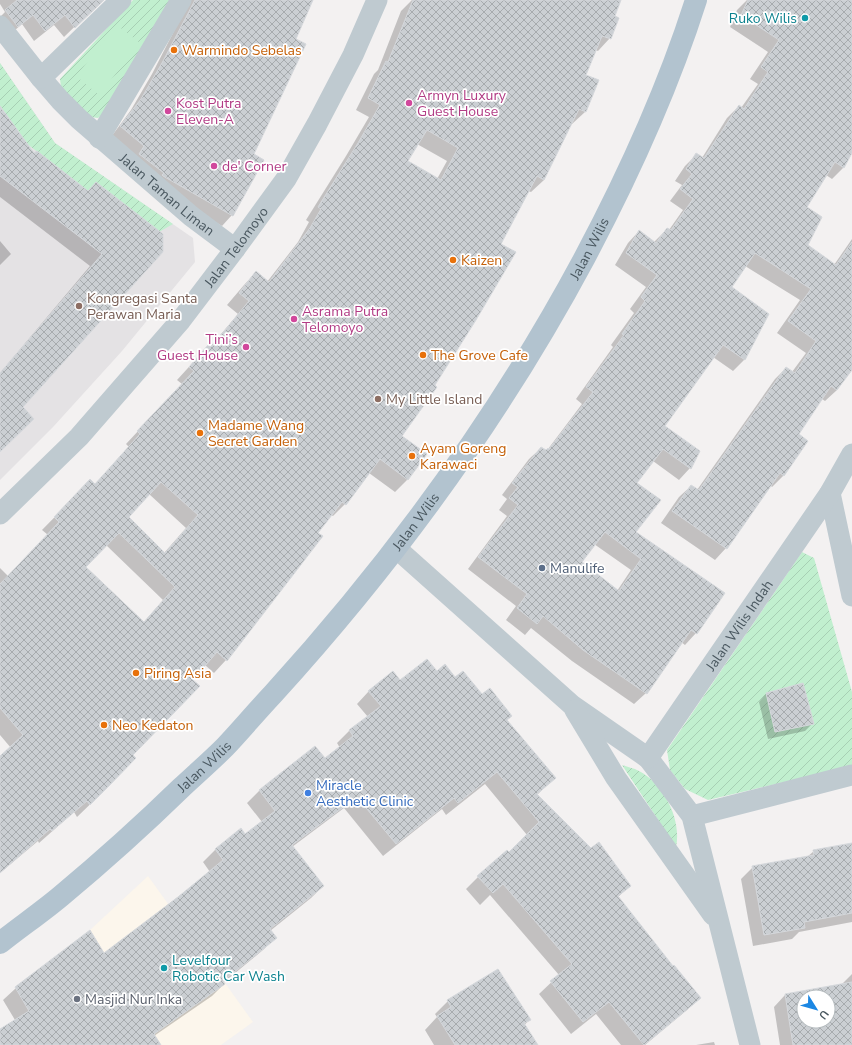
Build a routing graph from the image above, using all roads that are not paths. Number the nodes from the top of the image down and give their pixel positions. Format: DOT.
graph roads {
  1 [pos="121,0"];
  2 [pos="181,0"];
  3 [pos="377,0"];
  4 [pos="696,0"];
  5 [pos="0,26"];
  6 [pos="41,78"];
  7 [pos="99,138"];
  8 [pos="236,249"];
  9 [pos="852,454"];
  10 [pos="830,493"];
  11 [pos="0,514"];
  12 [pos="396,548"];
  13 [pos="852,596"];
  14 [pos="573,706"];
  15 [pos="648,758"];
  16 [pos="852,775"];
  17 [pos="692,816"];
  18 [pos="719,924"];
  19 [pos="0,943"];
  20 [pos="750,1045"];
  1 -- 6 [label="street"];
  2 -- 7 [label="street"];
  3 -- 8 [label="street, Jalan Telomoyo"];
  4 -- 12 [label="main road, Jalan Wilis"];
  5 -- 6 [label="street, Jalan Taman Liman"];
  6 -- 7 [label="street, Jalan Taman Liman"];
  7 -- 8 [label="street, Jalan Taman Liman"];
  8 -- 11 [label="street, Jalan Telomoyo"];
  9 -- 10 [label="street, Jalan Wilis Indah"];
  10 -- 13 [label="street"];
  10 -- 15 [label="street, Jalan Wilis Indah"];
  12 -- 14 [label="street"];
  12 -- 19 [label="main road, Jalan Wilis"];
  14 -- 15 [label="street"];
  14 -- 18 [label="street"];
  15 -- 17 [label="street"];
  16 -- 17 [label="street"];
  17 -- 18 [label="street"];
  18 -- 20 [label="street"];
}
